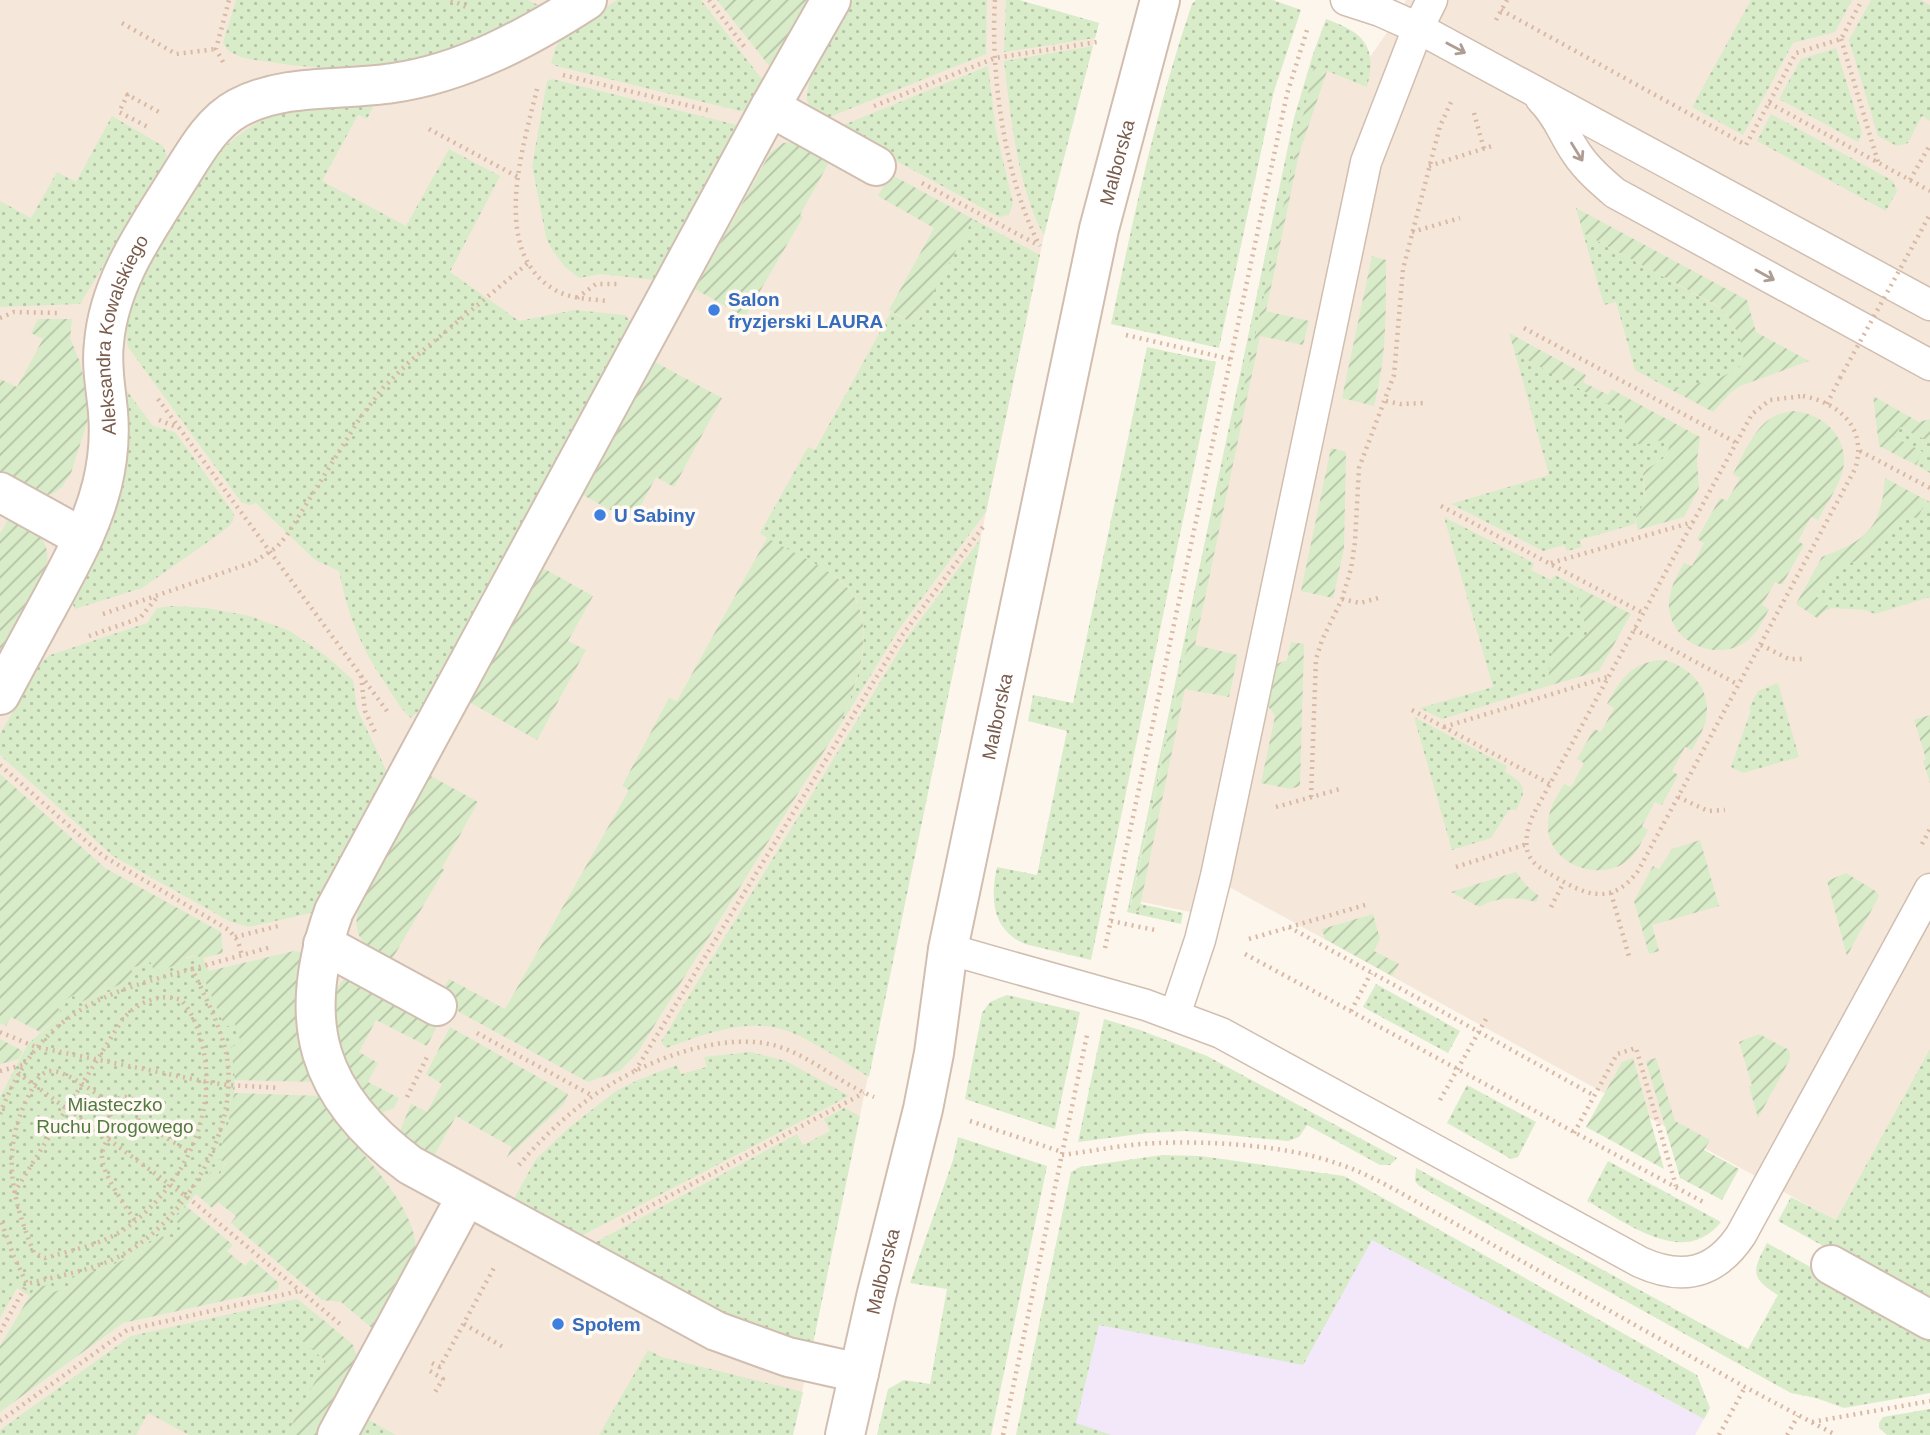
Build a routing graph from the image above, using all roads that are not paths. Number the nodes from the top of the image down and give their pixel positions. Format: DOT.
graph roads {
  1 [pos="587,0"];
  2 [pos="831,0"];
  3 [pos="1160,0"];
  4 [pos="1346,0"];
  5 [pos="1432,0"];
  6 [pos="1418,28"];
  7 [pos="1519,81"];
  8 [pos="766,116"];
  9 [pos="876,166"];
  10 [pos="1930,305"];
  11 [pos="1930,365"];
  12 [pos="0,492"];
  13 [pos="83,538"];
  14 [pos="0,695"];
  15 [pos="1930,889"];
  16 [pos="323,944"];
  17 [pos="948,949"];
  18 [pos="443,1011"];
  19 [pos="1175,1015"];
  20 [pos="477,1203"];
  21 [pos="1831,1265"];
  22 [pos="1930,1320"];
  23 [pos="859,1373"];
  24 [pos="337,1435"];
  25 [pos="845,1435"];
  1 -- 13 [label="street, Aleksandra Kowalskiego"];
  2 -- 8 [label="street"];
  3 -- 17 [label="street, Malborska"];
  4 -- 6 [label="lane"];
  5 -- 6 [label="lane"];
  6 -- 7 [label="lane, one-way"];
  6 -- 19 [label="lane"];
  7 -- 10 [label="lane"];
  7 -- 11 [label="lane, one-way"];
  8 -- 9 [label="street"];
  8 -- 16 [label="street"];
  12 -- 13 [label="street"];
  13 -- 14 [label="street, Aleksandra Kowalskiego"];
  15 -- 19 [label="lane"];
  16 -- 18 [label="street"];
  16 -- 20 [label="street"];
  17 -- 19 [label="lane"];
  17 -- 23 [label="street, Malborska"];
  20 -- 23 [label="street"];
  20 -- 24 [label="street"];
  21 -- 22 [label="street"];
  23 -- 25 [label="street, Malborska"];
}
